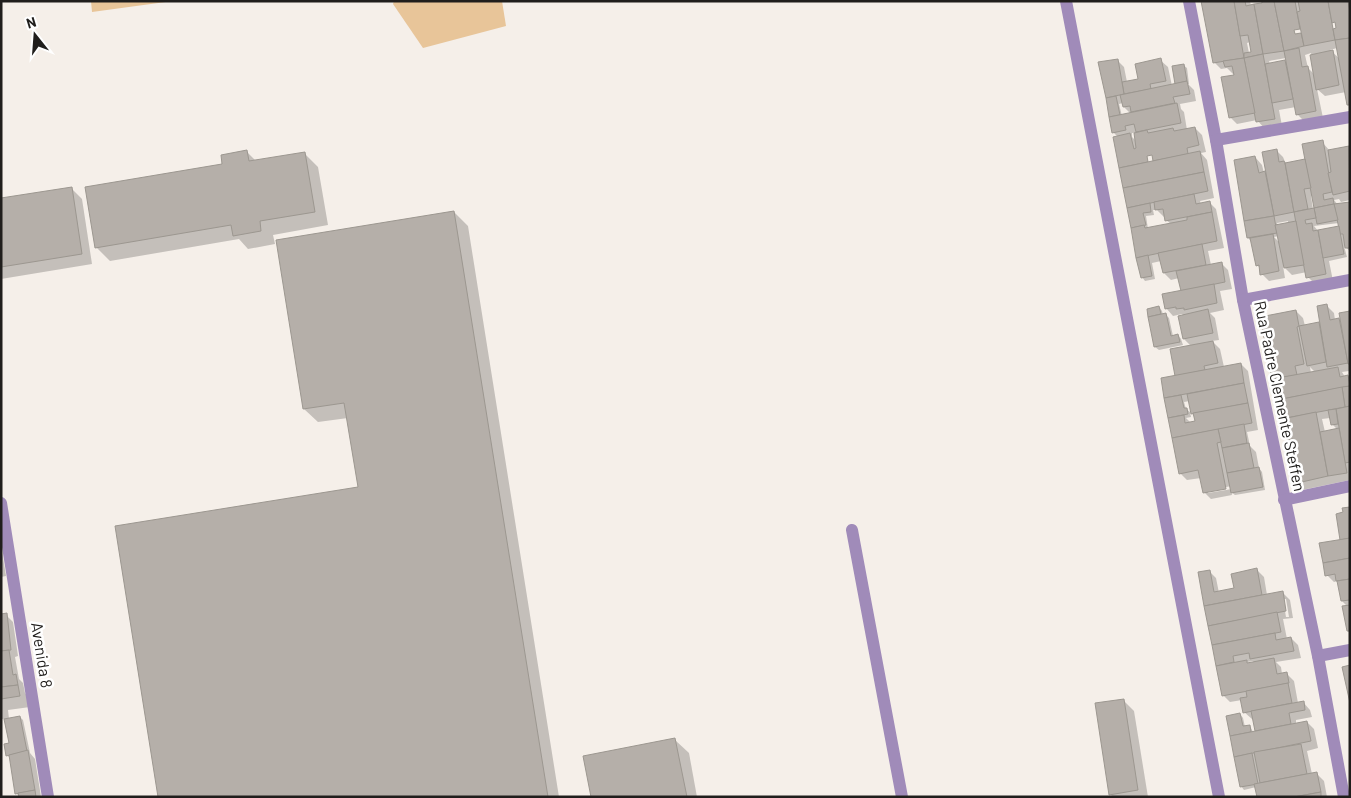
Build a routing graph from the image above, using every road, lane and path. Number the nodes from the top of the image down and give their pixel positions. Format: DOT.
graph roads {
  1 [pos="1066,1"];
  2 [pos="1189,1"];
  3 [pos="1350,117"];
  4 [pos="1216,140"];
  5 [pos="1350,280"];
  6 [pos="1244,300"];
  7 [pos="1350,486"];
  8 [pos="1284,500"];
  9 [pos="1,503"];
  10 [pos="852,530"];
  11 [pos="1350,650"];
  12 [pos="1318,656"];
  13 [pos="48,797"];
  14 [pos="902,797"];
  15 [pos="1219,797"];
  16 [pos="1344,797"];
  1 -- 15 [label="street"];
  2 -- 4 [label="street, Rua Padre Clemente Steffen"];
  3 -- 4 [label="street"];
  4 -- 6 [label="street, Rua Padre Clemente Steffen"];
  5 -- 6 [label="street"];
  6 -- 8 [label="street, Rua Padre Clemente Steffen"];
  7 -- 8 [label="street"];
  8 -- 12 [label="street, Rua Padre Clemente Steffen"];
  9 -- 13 [label="street, Avenida 8"];
  10 -- 14 [label="street"];
  11 -- 12 [label="street"];
  12 -- 16 [label="street, Rua Padre Clemente Steffen"];
}
